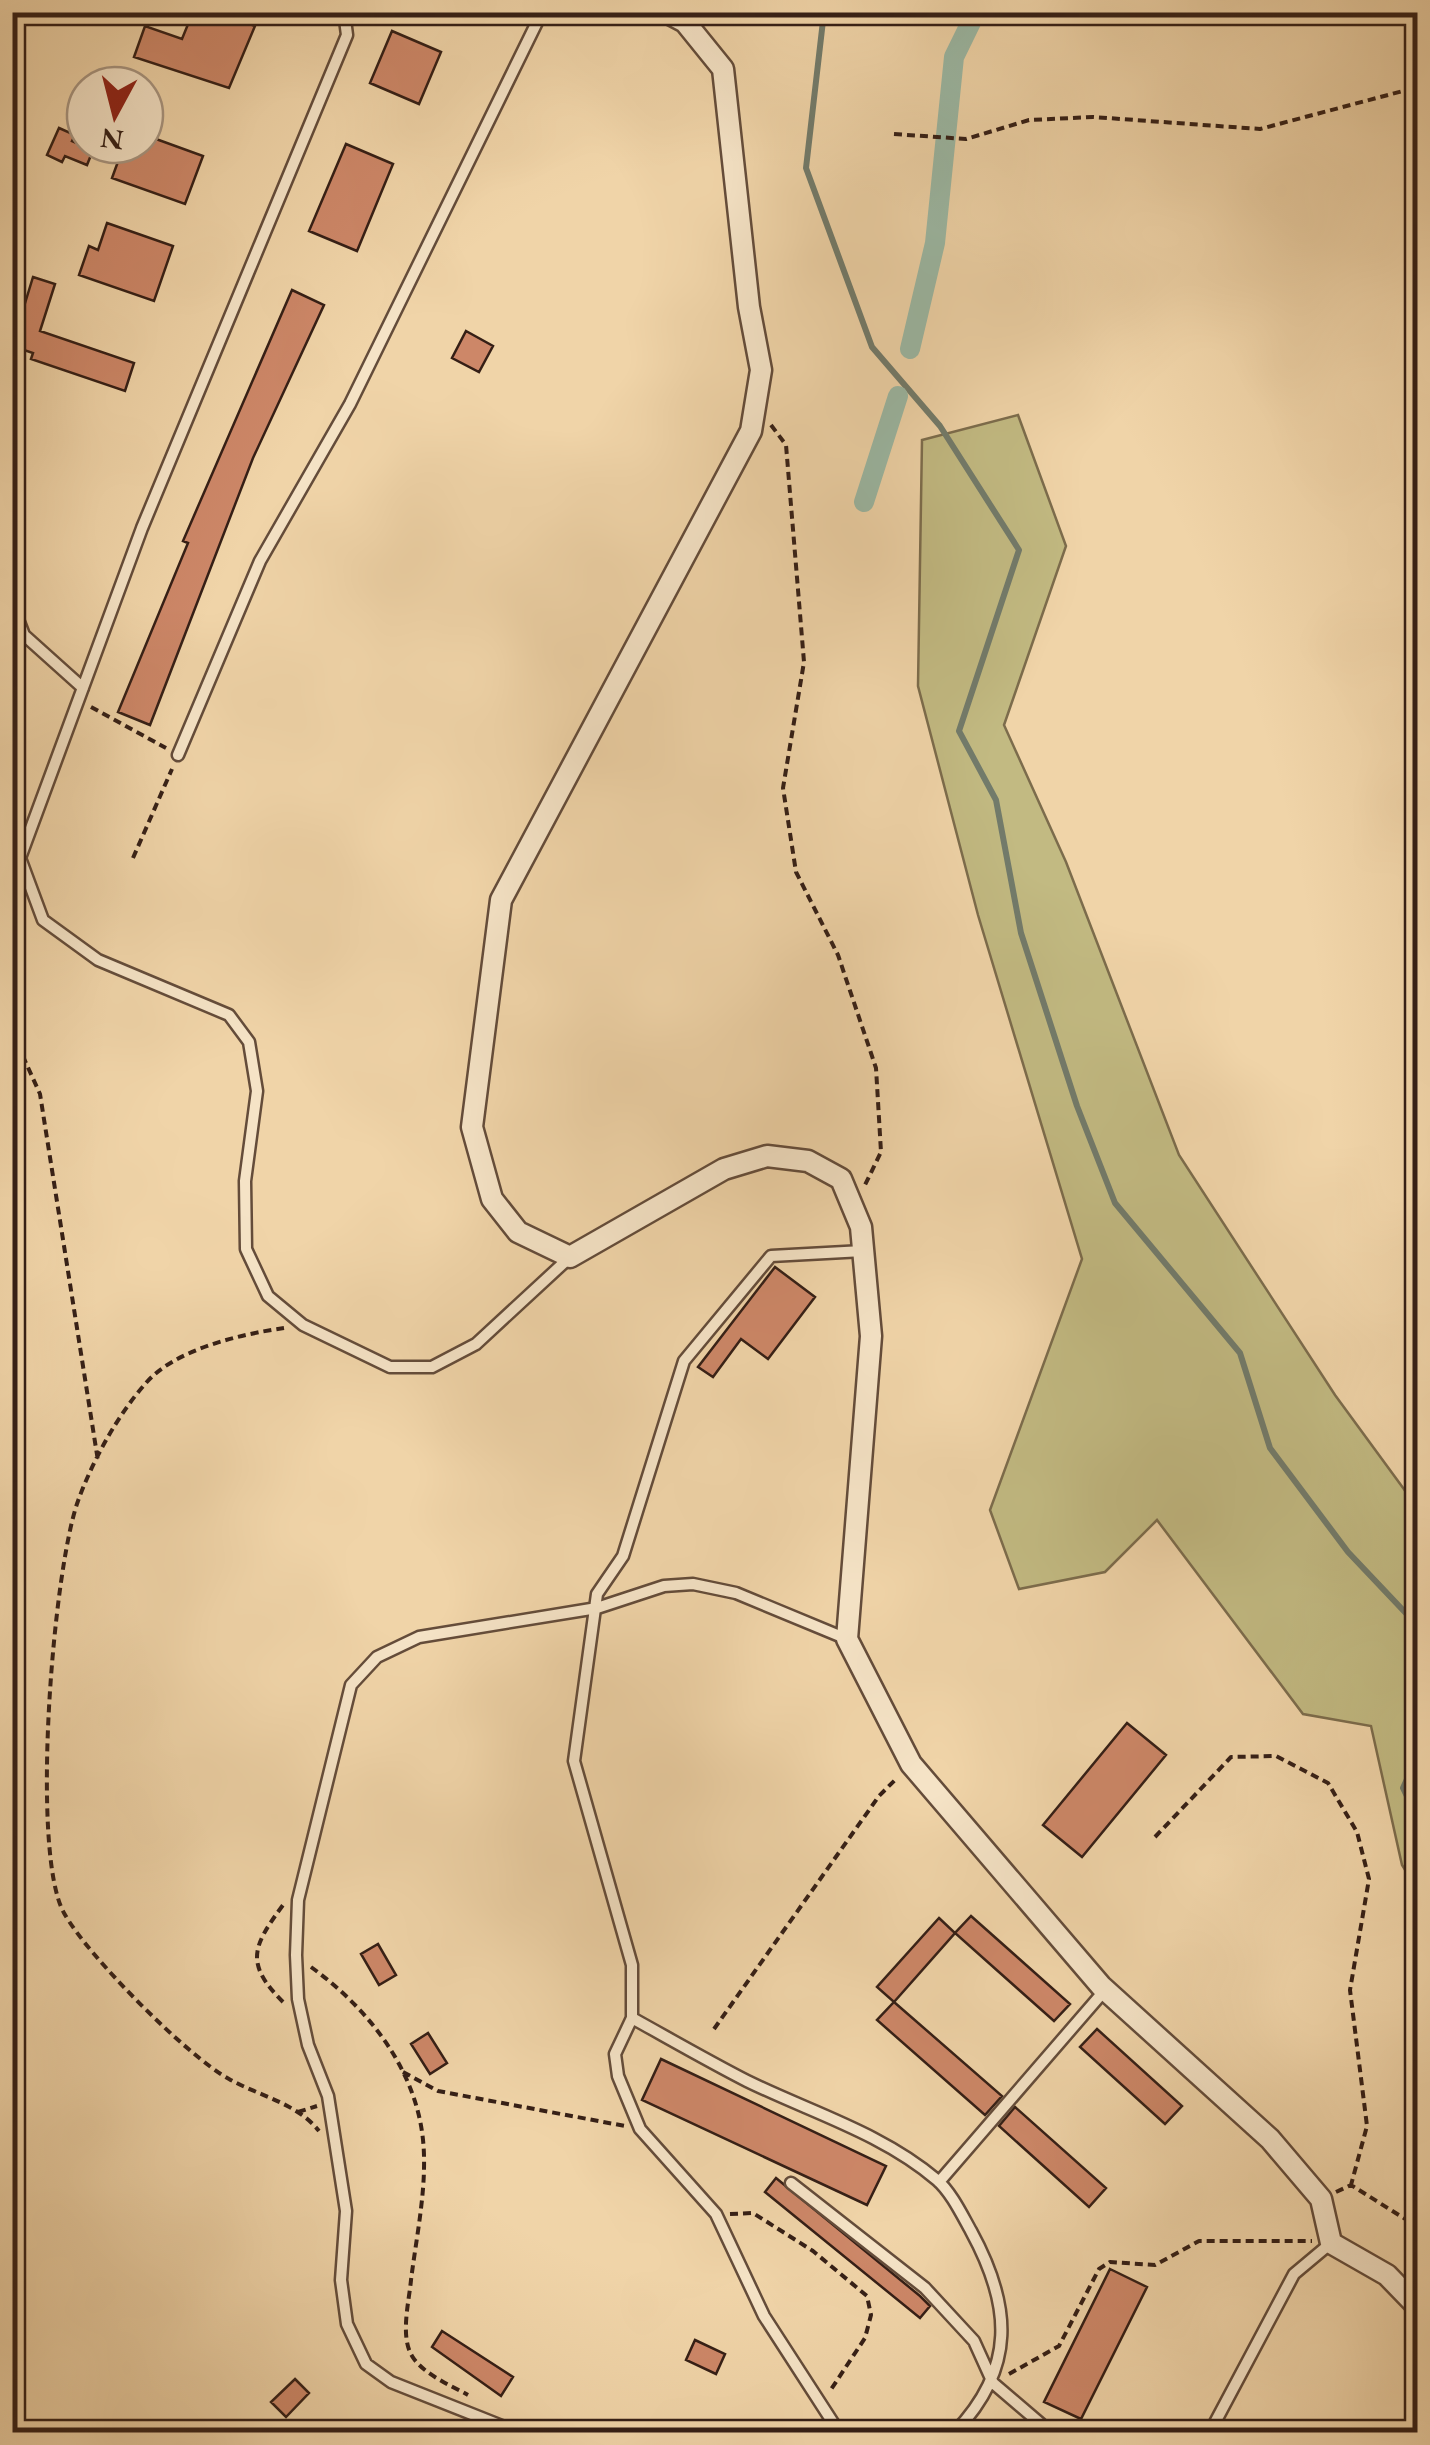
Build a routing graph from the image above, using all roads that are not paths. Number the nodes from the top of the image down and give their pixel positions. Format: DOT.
graph roads {
  1 [pos="21,12"];
  2 [pos="344,12"];
  3 [pos="542,12"];
  4 [pos="666,12"];
  5 [pos="12,25"];
  6 [pos="12,604"];
  7 [pos="80,694"];
  8 [pos="178,755"];
  9 [pos="863,1250"];
  10 [pos="570,1256"];
  11 [pos="597,1608"];
  12 [pos="847,1638"];
  13 [pos="1105,1990"];
  14 [pos="632,2018"];
  15 [pos="939,2182"];
  16 [pos="791,2183"];
  17 [pos="1332,2244"];
  18 [pos="1418,2307"];
  19 [pos="993,2383"];
  20 [pos="517,2432"];
  21 [pos="839,2432"];
  22 [pos="955,2432"];
  23 [pos="1042,2432"];
  24 [pos="1210,2432"];
  1 -- 5 [label="lane"];
  2 -- 7 [label="lane"];
  3 -- 8 [label="lane"];
  4 -- 10 [label="street"];
  6 -- 7 [label="lane"];
  7 -- 10 [label="lane"];
  9 -- 10 [label="street"];
  9 -- 11 [label="lane"];
  9 -- 12 [label="street"];
  11 -- 12 [label="lane"];
  11 -- 14 [label="lane"];
  11 -- 20 [label="lane"];
  12 -- 13 [label="street"];
  13 -- 15 [label="lane"];
  13 -- 17 [label="street"];
  14 -- 15 [label="lane"];
  14 -- 21 [label="lane"];
  15 -- 19 [label="lane"];
  16 -- 19 [label="lane"];
  17 -- 18 [label="street"];
  17 -- 24 [label="lane"];
  19 -- 22 [label="lane"];
  19 -- 23 [label="lane"];
}
